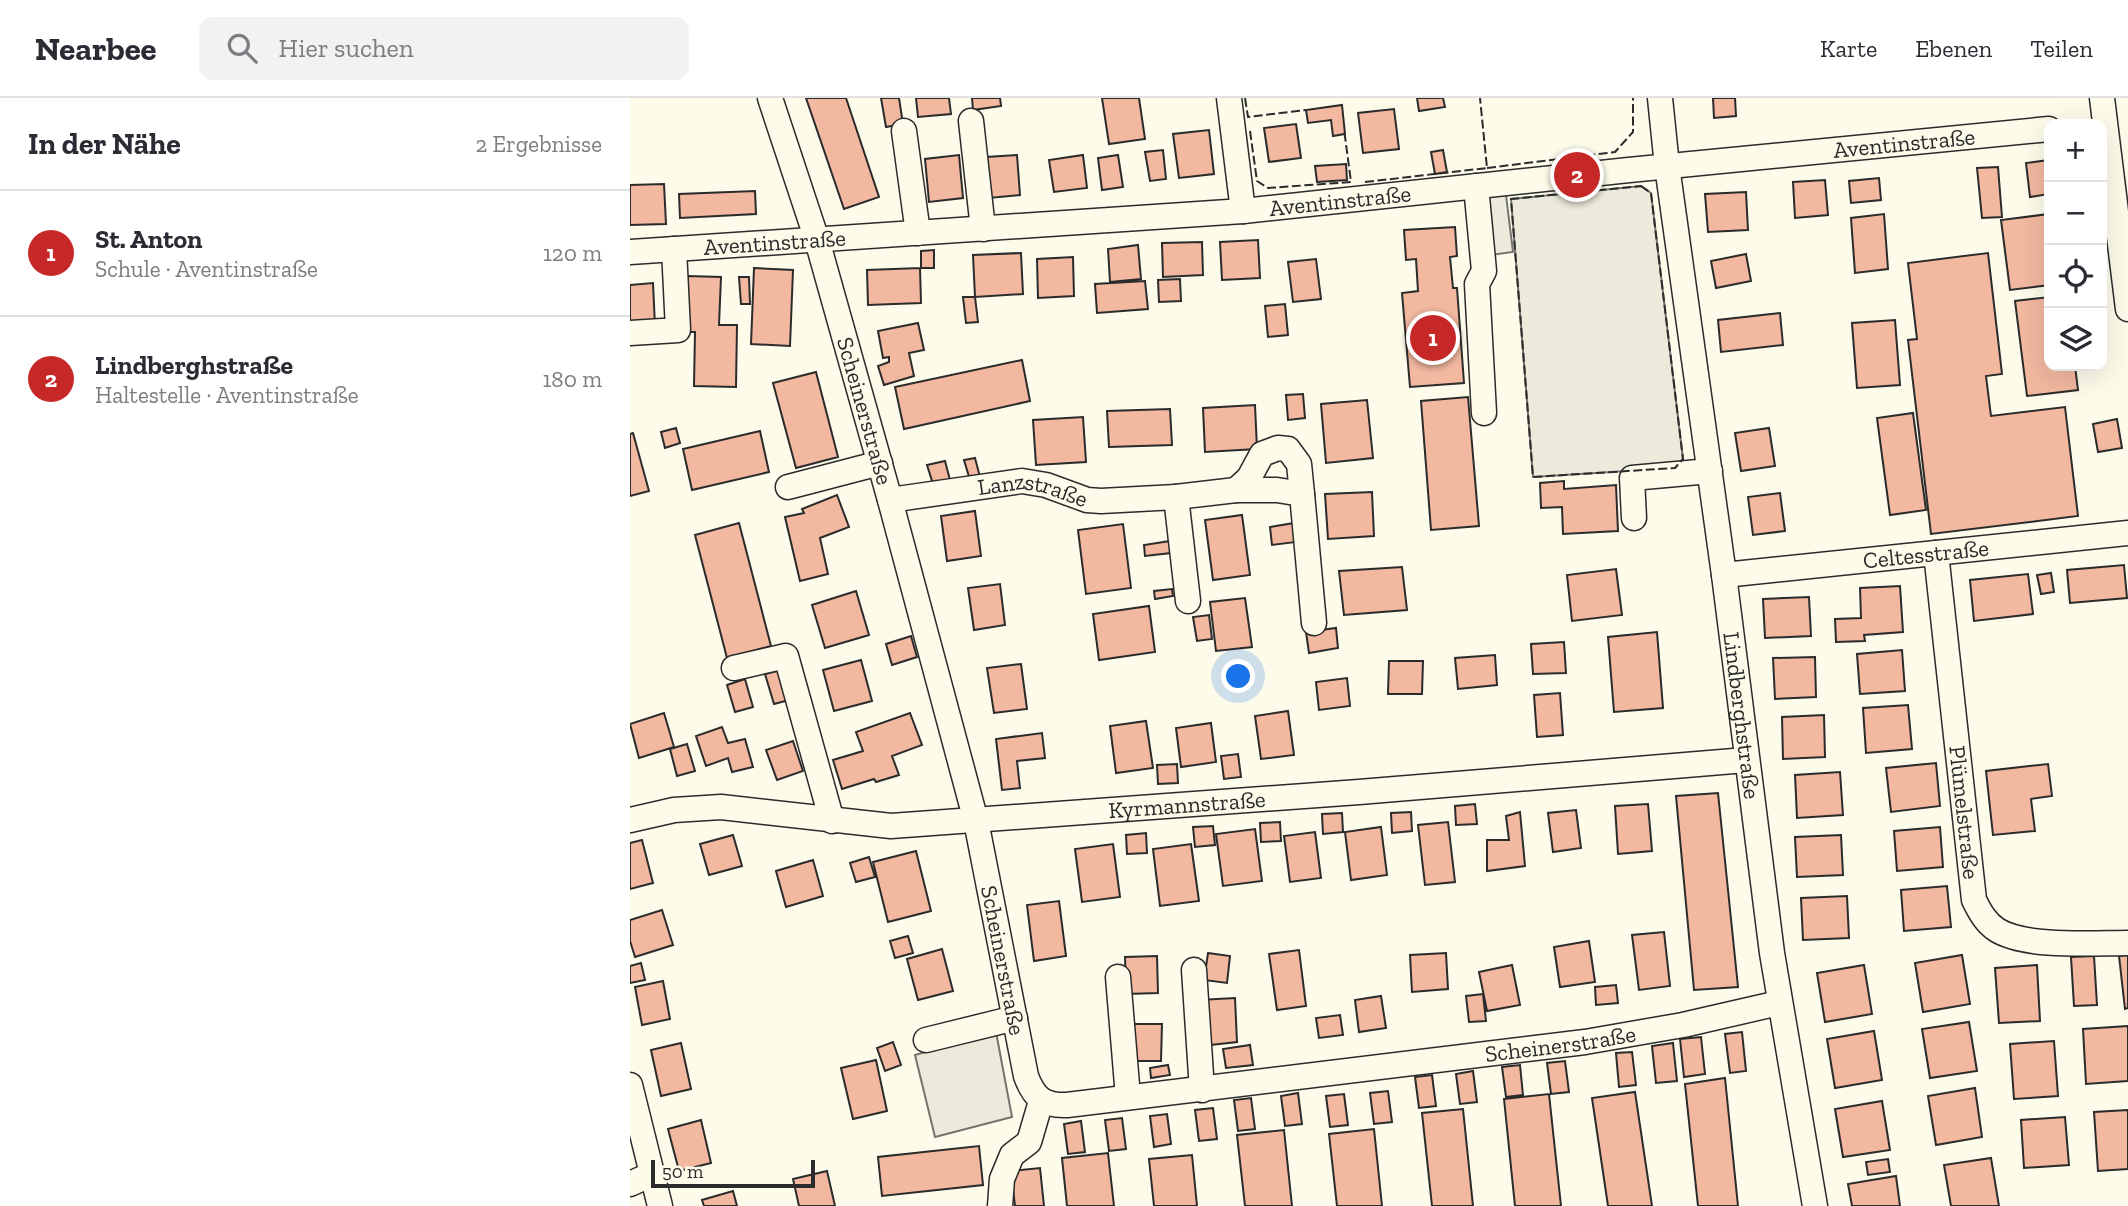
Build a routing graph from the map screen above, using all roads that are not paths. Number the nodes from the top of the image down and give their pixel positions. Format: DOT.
graph roads {
  1 [pos="770,98"];
  2 [pos="1229,98"];
  3 [pos="1660,98"];
  4 [pos="2102,98"];
  5 [pos="971,121"];
  6 [pos="2110,123"];
  7 [pos="2044,129"];
  8 [pos="904,131"];
  9 [pos="1667,166"];
  10 [pos="1476,186"];
  11 [pos="1242,211"];
  12 [pos="983,229"];
  13 [pos="918,233"];
  14 [pos="817,240"];
  15 [pos="674,249"];
  16 [pos="630,252"];
  17 [pos="2128,309"];
  18 [pos="630,333"];
  19 [pos="1484,413"];
  20 [pos="880,463"];
  21 [pos="1710,471"];
  22 [pos="788,487"];
  23 [pos="1236,489"];
  24 [pos="1302,494"];
  25 [pos="1176,497"];
  26 [pos="890,500"];
  27 [pos="1634,518"];
  28 [pos="2128,533"];
  29 [pos="1936,553"];
  30 [pos="1724,575"];
  31 [pos="1188,601"];
  32 [pos="1314,623"];
  33 [pos="734,668"];
  34 [pos="1746,760"];
  35 [pos="630,820"];
  36 [pos="832,821"];
  37 [pos="976,821"];
  38 [pos="2128,943"];
  39 [pos="1194,970"];
  40 [pos="1118,977"];
  41 [pos="1779,1003"];
  42 [pos="1015,1018"];
  43 [pos="926,1040"];
  44 [pos="630,1085"];
  45 [pos="1202,1090"];
  46 [pos="1128,1097"];
  47 [pos="1041,1101"];
  48 [pos="641,1179"];
  49 [pos="660,1206"];
  50 [pos="1000,1206"];
  51 [pos="1815,1206"];
  1 -- 14 [label="street, Scheinerstraße"];
  2 -- 11 [label="street"];
  3 -- 9 [label="street, Lindberghstraße"];
  4 -- 6 [label="street"];
  5 -- 12 [label="street"];
  6 -- 17 [label="street"];
  7 -- 9 [label="street, Aventinstraße"];
  8 -- 13 [label="street"];
  9 -- 10 [label="street, Aventinstraße"];
  9 -- 21 [label="street, Lindberghstraße"];
  10 -- 11 [label="street, Aventinstraße"];
  10 -- 19 [label="street"];
  11 -- 12 [label="street, Aventinstraße"];
  12 -- 13 [label="street, Aventinstraße"];
  13 -- 14 [label="street, Aventinstraße"];
  14 -- 15 [label="street, Aventinstraße"];
  14 -- 20 [label="street, Scheinerstraße"];
  15 -- 16 [label="street, Aventinstraße"];
  15 -- 18 [label="street"];
  20 -- 22 [label="street"];
  20 -- 26 [label="street, Scheinerstraße"];
  21 -- 27 [label="street"];
  21 -- 30 [label="street, Lindberghstraße"];
  23 -- 24 [label="street, Lanzstraße"];
  23 -- 24 [label="street"];
  23 -- 25 [label="street, Lanzstraße"];
  24 -- 32 [label="street"];
  25 -- 26 [label="street, Lanzstraße"];
  25 -- 31 [label="street"];
  26 -- 37 [label="street, Scheinerstraße"];
  28 -- 29 [label="street, Celtesstraße"];
  29 -- 30 [label="street, Celtesstraße"];
  29 -- 38 [label="street, Plümelstraße"];
  30 -- 34 [label="street, Lindberghstraße"];
  33 -- 36 [label="street"];
  34 -- 37 [label="street, Kyrmannstraße"];
  34 -- 41 [label="street, Lindberghstraße"];
  35 -- 36 [label="street, Kyrmannstraße"];
  36 -- 37 [label="street, Kyrmannstraße"];
  37 -- 42 [label="street, Scheinerstraße"];
  39 -- 45 [label="street"];
  40 -- 46 [label="street"];
  41 -- 45 [label="street, Scheinerstraße"];
  41 -- 51 [label="street, Lindberghstraße"];
  42 -- 43 [label="street"];
  42 -- 47 [label="street, Scheinerstraße"];
  44 -- 48 [label="street"];
  45 -- 46 [label="street, Scheinerstraße"];
  46 -- 47 [label="street, Scheinerstraße"];
  47 -- 50 [label="street"];
  48 -- 49 [label="street"];
}
